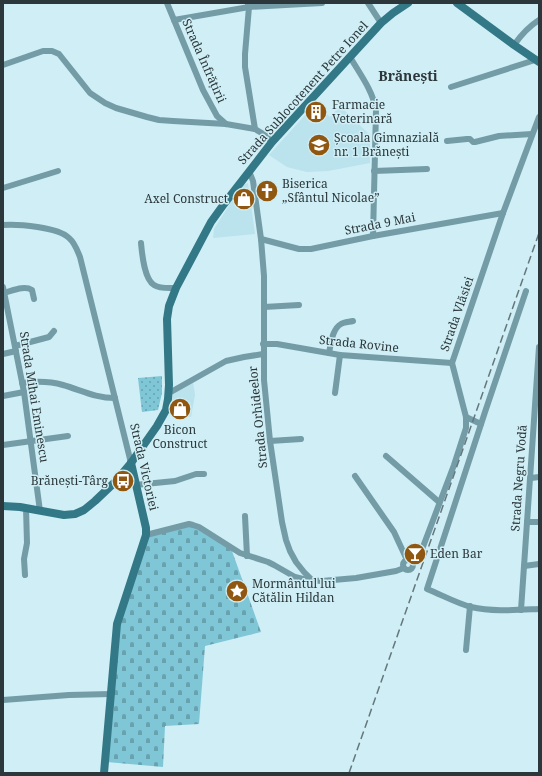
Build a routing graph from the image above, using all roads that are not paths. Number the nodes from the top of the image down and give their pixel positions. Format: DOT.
graph roads {
  1 [pos="167,3"];
  2 [pos="322,3"];
  3 [pos="368,3"];
  4 [pos="408,3"];
  5 [pos="457,3"];
  6 [pos="248,5"];
  7 [pos="174,20"];
  8 [pos="539,20"];
  9 [pos="381,23"];
  10 [pos="514,45"];
  11 [pos="350,57"];
  12 [pos="537,61"];
  13 [pos="3,65"];
  14 [pos="451,87"];
  15 [pos="539,117"];
  16 [pos="226,124"];
  17 [pos="255,129"];
  18 [pos="532,134"];
  19 [pos="448,141"];
  20 [pos="272,142"];
  21 [pos="427,169"];
  22 [pos="58,171"];
  23 [pos="249,171"];
  24 [pos="374,171"];
  25 [pos="3,188"];
  26 [pos="503,213"];
  27 [pos="3,225"];
  28 [pos="373,236"];
  29 [pos="261,239"];
  30 [pos="141,243"];
  31 [pos="176,288"];
  32 [pos="3,291"];
  33 [pos="526,291"];
  34 [pos="34,300"];
  35 [pos="299,305"];
  36 [pos="264,307"];
  37 [pos="353,321"];
  38 [pos="54,331"];
  39 [pos="264,344"];
  40 [pos="539,347"];
  41 [pos="16,348"];
  42 [pos="3,354"];
  43 [pos="263,354"];
  44 [pos="329,354"];
  45 [pos="340,355"];
  46 [pos="452,363"];
  47 [pos="538,369"];
  48 [pos="22,383"];
  49 [pos="24,392"];
  50 [pos="168,393"];
  51 [pos="335,393"];
  52 [pos="3,396"];
  53 [pos="115,398"];
  54 [pos="466,417"];
  55 [pos="481,424"];
  56 [pos="68,436"];
  57 [pos="301,439"];
  58 [pos="270,440"];
  59 [pos="31,442"];
  60 [pos="3,445"];
  61 [pos="386,456"];
  62 [pos="131,463"];
  63 [pos="204,474"];
  64 [pos="355,476"];
  65 [pos="539,477"];
  66 [pos="531,478"];
  67 [pos="135,485"];
  68 [pos="440,502"];
  69 [pos="3,506"];
  70 [pos="26,508"];
  71 [pos="40,511"];
  72 [pos="245,516"];
  73 [pos="527,522"];
  74 [pos="539,522"];
  75 [pos="146,535"];
  76 [pos="247,556"];
  77 [pos="410,562"];
  78 [pos="539,564"];
  79 [pos="524,566"];
  80 [pos="25,575"];
  81 [pos="313,581"];
  82 [pos="470,606"];
  83 [pos="539,609"];
  84 [pos="521,610"];
  85 [pos="466,650"];
  86 [pos="111,694"];
  87 [pos="3,700"];
  88 [pos="104,773"];
  1 -- 7 [label="street, Strada Înfrățirii"];
  2 -- 6 [label="street"];
  3 -- 9 [label="street"];
  4 -- 9 [label="main road, Strada Sublocotenent Petre Ionel"];
  5 -- 10 [label="main road"];
  6 -- 7 [label="street"];
  6 -- 17 [label="street"];
  7 -- 16 [label="street, Strada Înfrățirii"];
  8 -- 10 [label="street"];
  9 -- 11 [label="main road, Strada Sublocotenent Petre Ionel"];
  10 -- 12 [label="main road"];
  11 -- 20 [label="main road, Strada Sublocotenent Petre Ionel"];
  11 -- 24 [label="street"];
  12 -- 14 [label="street"];
  13 -- 16 [label="street"];
  15 -- 18 [label="street, Strada Vlăsiei"];
  16 -- 17 [label="street"];
  17 -- 20 [label="street"];
  18 -- 19 [label="street"];
  18 -- 26 [label="street, Strada Vlăsiei"];
  20 -- 23 [label="main road, Strada Sublocotenent Petre Ionel"];
  21 -- 24 [label="street"];
  22 -- 25 [label="street"];
  23 -- 29 [label="street, Strada Orhideelor"];
  23 -- 31 [label="main road, Strada Sublocotenent Petre Ionel"];
  24 -- 28 [label="street"];
  26 -- 28 [label="street, Strada 9 Mai"];
  26 -- 46 [label="street, Strada Vlăsiei"];
  27 -- 53 [label="street, Strada Victoriei"];
  28 -- 29 [label="street, Strada 9 Mai"];
  29 -- 36 [label="street, Strada Orhideelor"];
  30 -- 31 [label="street"];
  31 -- 50 [label="main road, Strada Sublocotenent Petre Ionel"];
  32 -- 34 [label="street"];
  32 -- 41 [label="street, Strada Mihai Eminescu"];
  33 -- 55 [label="street"];
  35 -- 36 [label="street"];
  36 -- 39 [label="street, Strada Orhideelor"];
  37 -- 44 [label="street"];
  38 -- 41 [label="street"];
  39 -- 43 [label="street, Strada Orhideelor"];
  39 -- 44 [label="street, Strada Rovine"];
  40 -- 47 [label="street, Strada Negru Vodă"];
  41 -- 42 [label="street"];
  41 -- 48 [label="street, Strada Mihai Eminescu"];
  43 -- 50 [label="street"];
  43 -- 58 [label="street, Strada Orhideelor"];
  44 -- 45 [label="street, Strada Rovine"];
  45 -- 46 [label="street, Strada Rovine"];
  45 -- 51 [label="street"];
  46 -- 54 [label="street, Strada Vlăsiei"];
  47 -- 66 [label="street, Strada Negru Vodă"];
  48 -- 49 [label="street, Strada Mihai Eminescu"];
  48 -- 53 [label="street"];
  49 -- 52 [label="street"];
  49 -- 59 [label="street, Strada Mihai Eminescu"];
  50 -- 62 [label="main road, Strada Sublocotenent Petre Ionel"];
  53 -- 62 [label="street, Strada Victoriei"];
  54 -- 55 [label="street"];
  54 -- 68 [label="street, Strada Vlăsiei"];
  55 -- 82 [label="street"];
  56 -- 59 [label="street"];
  57 -- 58 [label="street"];
  58 -- 81 [label="street, Strada Orhideelor"];
  59 -- 60 [label="street"];
  59 -- 71 [label="street, Strada Mihai Eminescu"];
  61 -- 68 [label="street"];
  62 -- 67 [label="main road, Strada Victoriei"];
  62 -- 71 [label="main road, Strada Sublocotenent Petre Ionel"];
  63 -- 67 [label="street"];
  64 -- 77 [label="street"];
  65 -- 66 [label="street"];
  66 -- 73 [label="street, Strada Negru Vodă"];
  67 -- 75 [label="main road, Strada Victoriei"];
  68 -- 77 [label="street, Strada Vlăsiei"];
  69 -- 70 [label="main road, Strada Sublocotenent Petre Ionel"];
  70 -- 71 [label="main road, Strada Sublocotenent Petre Ionel"];
  70 -- 80 [label="street"];
  72 -- 76 [label="street"];
  73 -- 74 [label="street"];
  73 -- 79 [label="street, Strada Negru Vodă"];
  75 -- 76 [label="street"];
  75 -- 86 [label="main road, Strada Victoriei"];
  76 -- 81 [label="street"];
  77 -- 81 [label="street, Strada Vlăsiei"];
  78 -- 79 [label="street"];
  79 -- 84 [label="street, Strada Negru Vodă"];
  82 -- 84 [label="street"];
  82 -- 85 [label="street"];
  83 -- 84 [label="street"];
  86 -- 87 [label="street"];
  86 -- 88 [label="main road, Strada Victoriei"];
}
